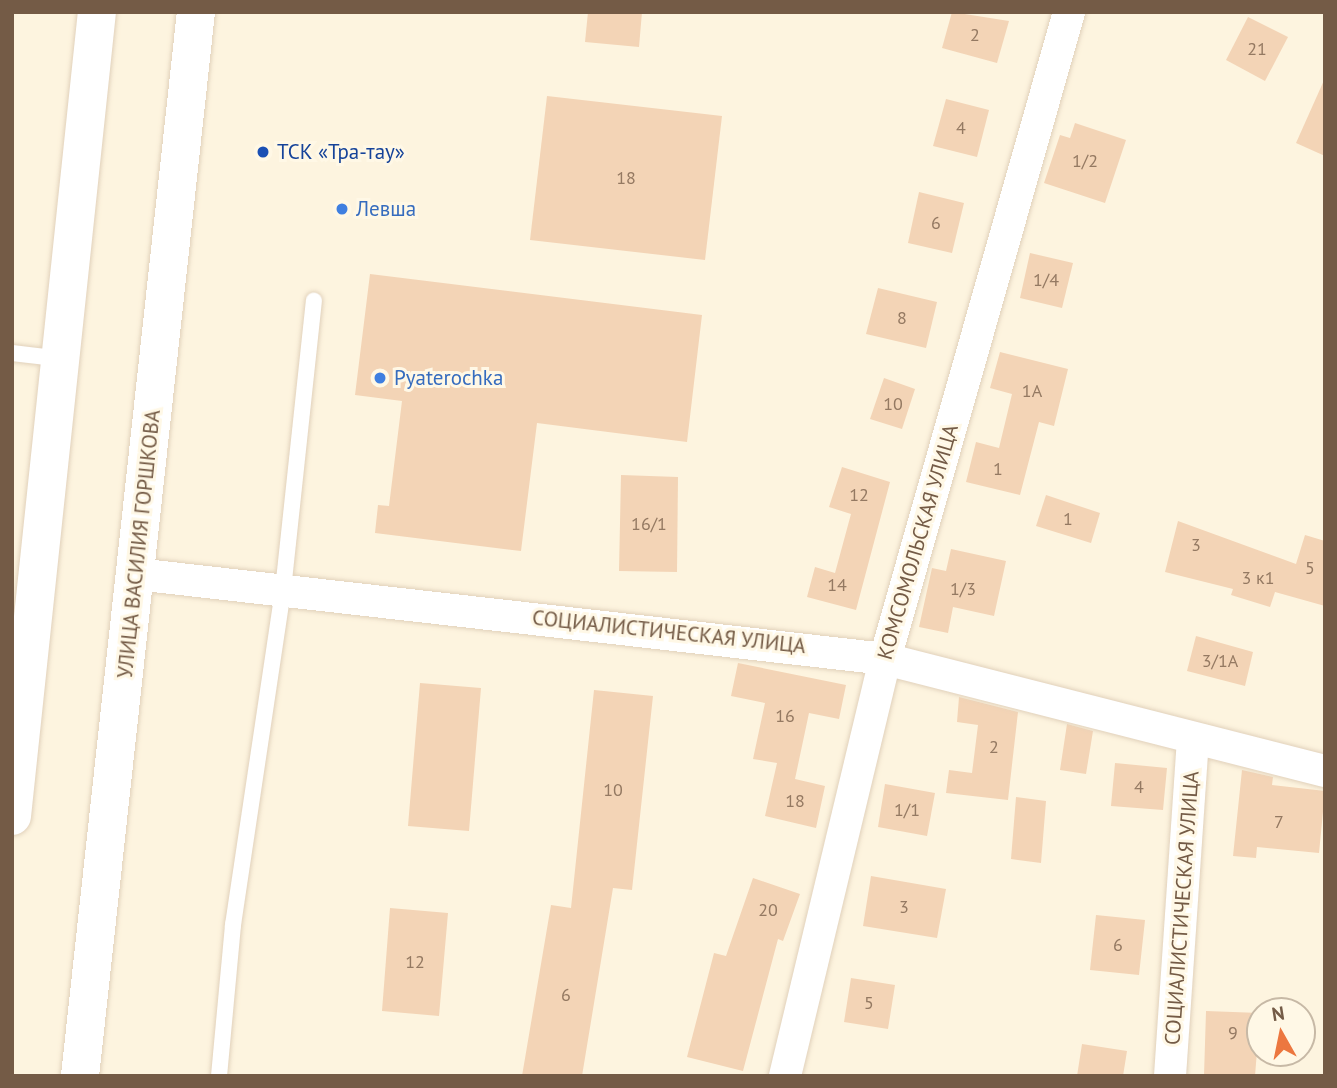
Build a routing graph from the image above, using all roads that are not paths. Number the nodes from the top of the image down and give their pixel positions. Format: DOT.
graph roads {
  1 [pos="97,12"];
  2 [pos="196,12"];
  3 [pos="1069,12"];
  4 [pos="314,301"];
  5 [pos="12,353"];
  6 [pos="62,359"];
  7 [pos="136,574"];
  8 [pos="284,590"];
  9 [pos="885,659"];
  10 [pos="1193,741"];
  11 [pos="1325,771"];
  12 [pos="12,816"];
  13 [pos="80,1076"];
  14 [pos="219,1076"];
  15 [pos="785,1076"];
  16 [pos="1170,1076"];
  1 -- 6 [label="main road"];
  2 -- 7 [label="main road, УЛИЦА ВАСИЛИЯ ГОРШКОВА"];
  3 -- 9 [label="street, КОМСОМОЛЬСКАЯ УЛИЦА"];
  4 -- 8 [label="lane"];
  5 -- 6 [label="lane"];
  6 -- 12 [label="main road"];
  7 -- 8 [label="street, СОЦИАЛИСТИЧЕСКАЯ УЛИЦА"];
  7 -- 13 [label="main road, УЛИЦА ВАСИЛИЯ ГОРШКОВА"];
  8 -- 9 [label="street, СОЦИАЛИСТИЧЕСКАЯ УЛИЦА"];
  8 -- 14 [label="lane"];
  9 -- 10 [label="street, СОЦИАЛИСТИЧЕСКАЯ УЛИЦА"];
  9 -- 15 [label="street, КОМСОМОЛЬСКАЯ УЛИЦА"];
  10 -- 11 [label="street, СОЦИАЛИСТИЧЕСКАЯ УЛИЦА"];
  10 -- 16 [label="street, СОЦИАЛИСТИЧЕСКАЯ УЛИЦА"];
}
